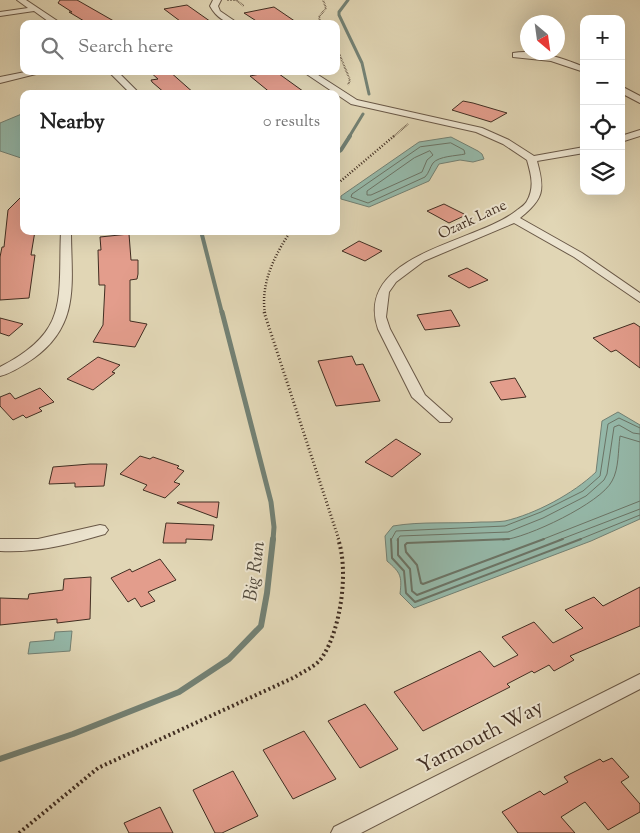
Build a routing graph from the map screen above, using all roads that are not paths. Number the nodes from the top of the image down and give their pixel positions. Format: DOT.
graph roads {
  1 [pos="21,0"];
  2 [pos="217,0"];
  3 [pos="35,8"];
  4 [pos="0,14"];
  5 [pos="52,20"];
  6 [pos="229,20"];
  7 [pos="516,55"];
  8 [pos="580,68"];
  9 [pos="24,75"];
  10 [pos="116,75"];
  11 [pos="312,75"];
  12 [pos="0,80"];
  13 [pos="132,90"];
  14 [pos="336,90"];
  15 [pos="625,91"];
  16 [pos="340,93"];
  17 [pos="640,100"];
  18 [pos="640,133"];
  19 [pos="625,138"];
  20 [pos="580,151"];
  21 [pos="532,159"];
  22 [pos="513,218"];
  23 [pos="66,235"];
  24 [pos="640,298"];
  25 [pos="0,372"];
  26 [pos="445,419"];
  27 [pos="100,530"];
  28 [pos="0,545"];
  29 [pos="640,681"];
  30 [pos="342,833"];
  1 -- 3 [label="street"];
  2 -- 6 [label="street"];
  3 -- 4 [label="street"];
  3 -- 5 [label="street"];
  7 -- 8 [label="street"];
  9 -- 12 [label="street"];
  10 -- 13 [label="street"];
  11 -- 14 [label="street"];
  15 -- 17 [label="street"];
  16 -- 21 [label="street"];
  18 -- 19 [label="street"];
  20 -- 21 [label="street"];
  21 -- 22 [label="street, Ozark Lane"];
  22 -- 24 [label="street"];
  22 -- 26 [label="street, Ozark Lane"];
  23 -- 25 [label="street"];
  27 -- 28 [label="street"];
  29 -- 30 [label="street, Yarmouth Way"];
}
